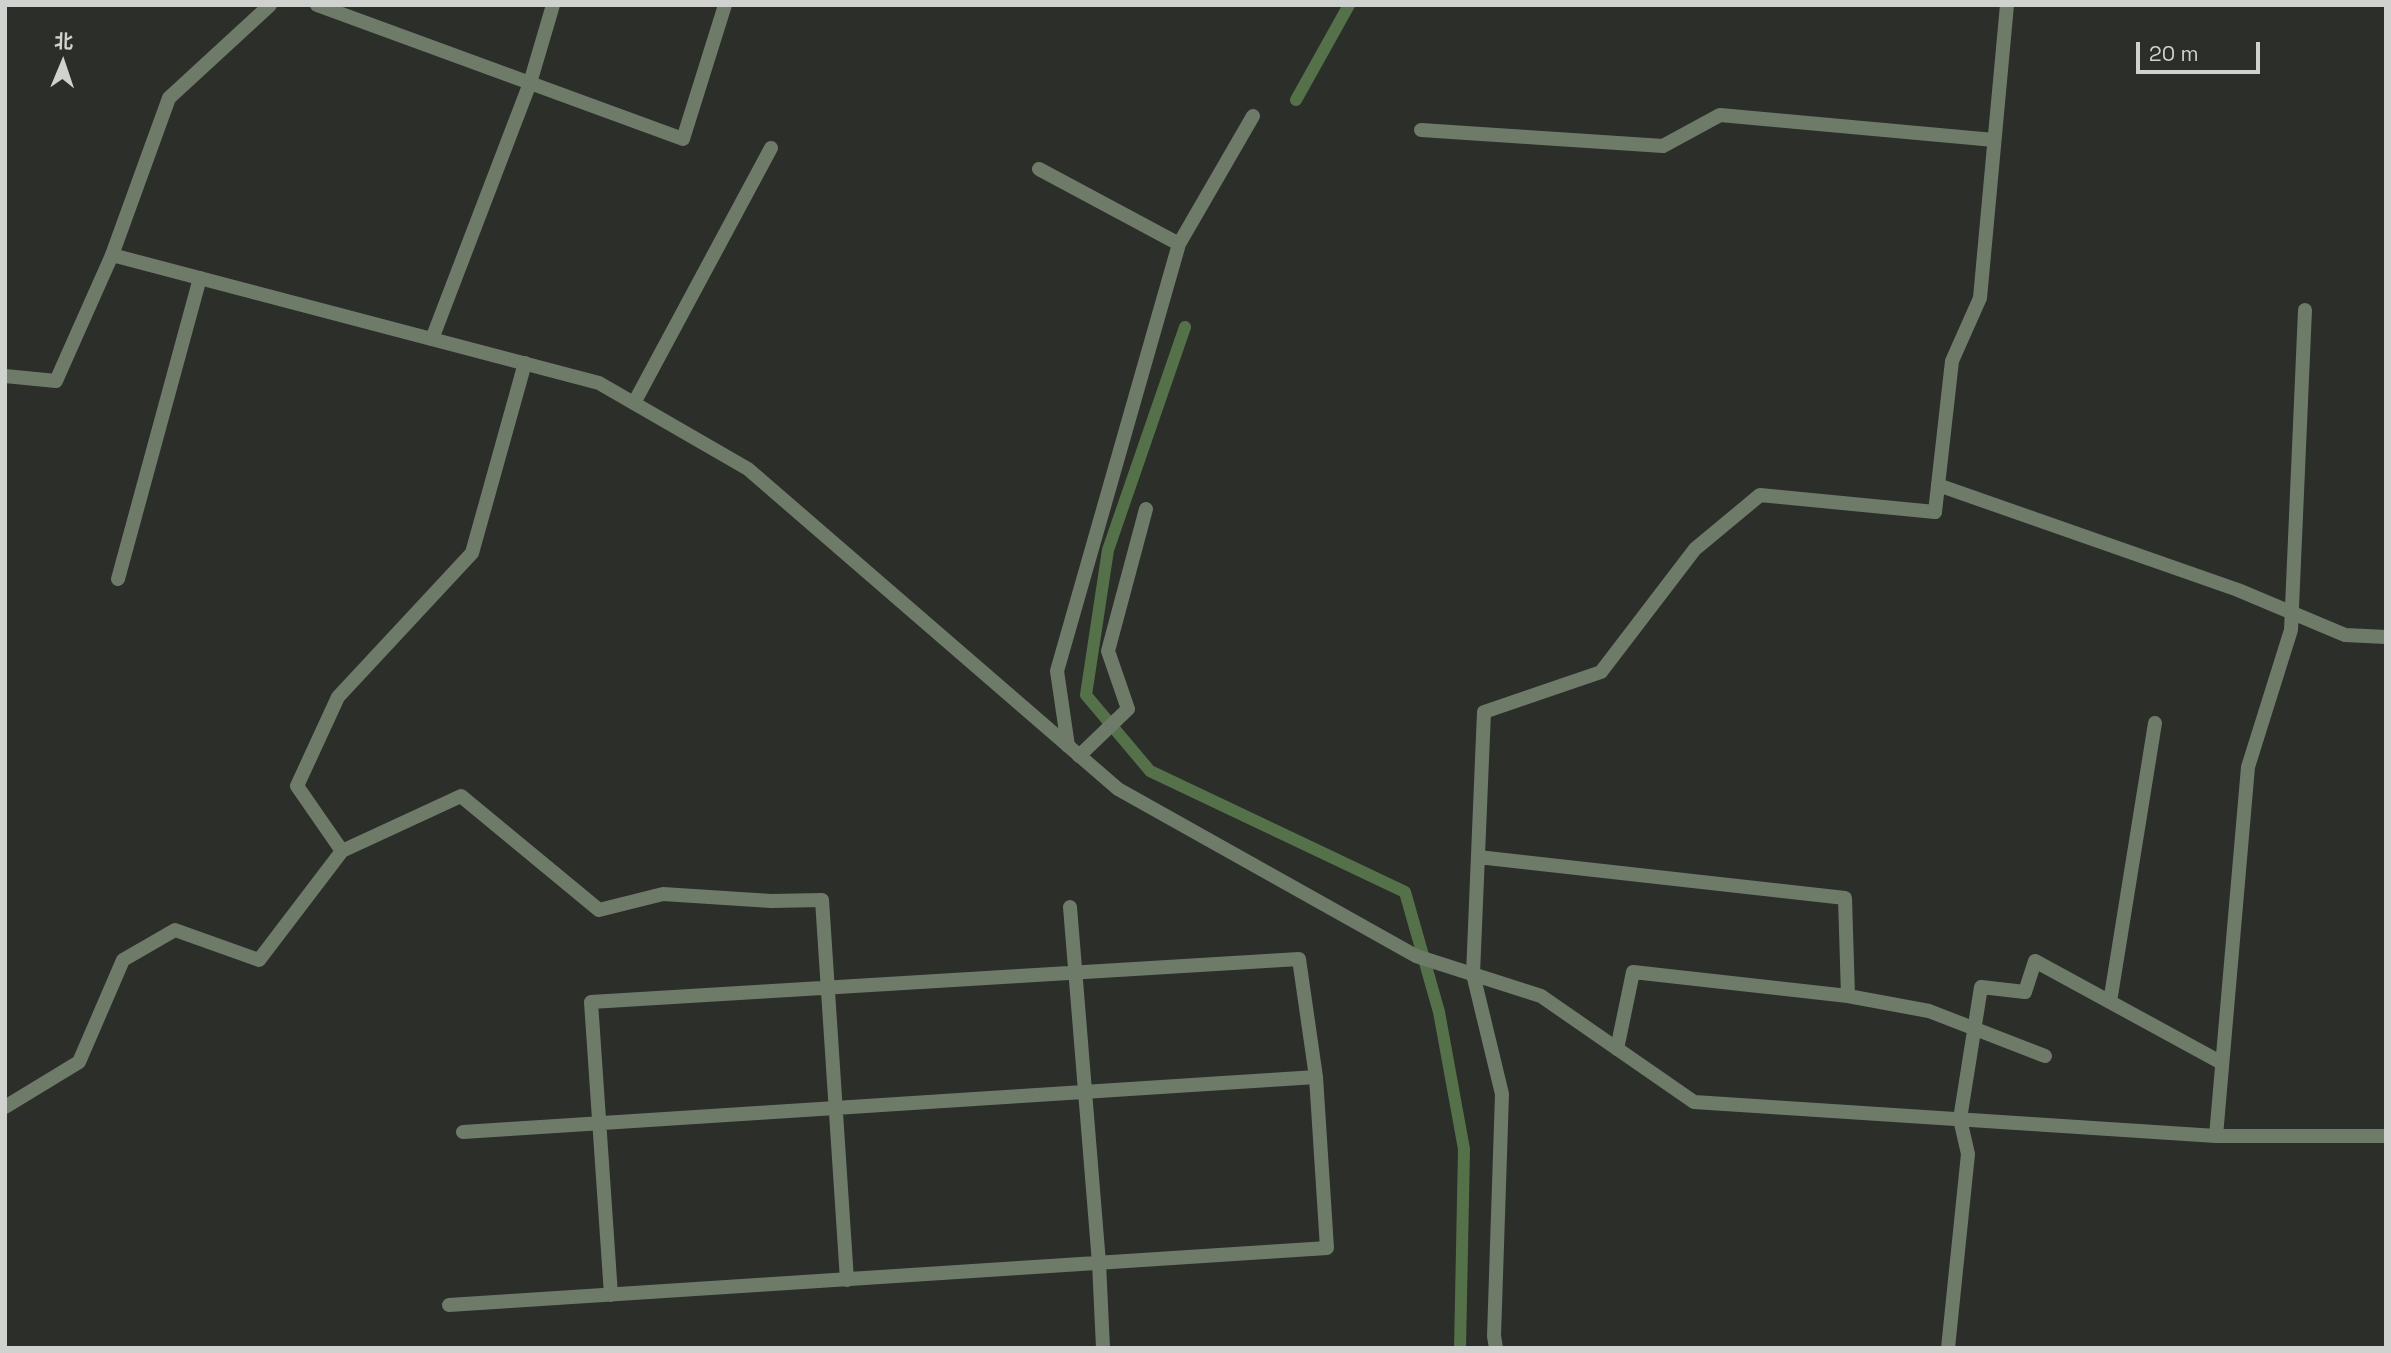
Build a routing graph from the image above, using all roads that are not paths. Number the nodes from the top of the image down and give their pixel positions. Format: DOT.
graph roads {
  1 [pos="270,5"];
  2 [pos="317,5"];
  3 [pos="553,5"];
  4 [pos="725,5"];
  5 [pos="2007,5"];
  6 [pos="530,83"];
  7 [pos="1253,116"];
  8 [pos="1422,130"];
  9 [pos="1994,140"];
  10 [pos="771,148"];
  11 [pos="1038,169"];
  12 [pos="1179,244"];
  13 [pos="112,255"];
  14 [pos="200,278"];
  15 [pos="2305,310"];
  16 [pos="432,339"];
  17 [pos="524,363"];
  18 [pos="5,376"];
  19 [pos="634,402"];
  20 [pos="1938,485"];
  21 [pos="1146,509"];
  22 [pos="118,579"];
  23 [pos="2386,637"];
  24 [pos="2155,723"];
  25 [pos="1068,746"];
  26 [pos="1079,756"];
  27 [pos="342,851"];
  28 [pos="1478,857"];
  29 [pos="1070,906"];
  30 [pos="1473,974"];
  31 [pos="1848,996"];
  32 [pos="2110,1002"];
  33 [pos="1617,1048"];
  34 [pos="2045,1056"];
  35 [pos="2222,1063"];
  36 [pos="1316,1077"];
  37 [pos="5,1107"];
  38 [pos="1960,1119"];
  39 [pos="463,1132"];
  40 [pos="2216,1136"];
  41 [pos="2386,1136"];
  42 [pos="1099,1263"];
  43 [pos="847,1280"];
  44 [pos="611,1295"];
  45 [pos="449,1305"];
  46 [pos="1103,1348"];
  47 [pos="1496,1348"];
  48 [pos="1948,1348"];
  1 -- 13 [label="street"];
  2 -- 6 [label="street"];
  3 -- 6 [label="street"];
  4 -- 6 [label="street"];
  5 -- 9 [label="street"];
  6 -- 16 [label="street"];
  7 -- 12 [label="street"];
  8 -- 9 [label="street"];
  9 -- 20 [label="street"];
  10 -- 19 [label="street"];
  11 -- 12 [label="street"];
  12 -- 25 [label="street"];
  13 -- 14 [label="street"];
  13 -- 18 [label="street"];
  14 -- 16 [label="street"];
  14 -- 22 [label="street"];
  15 -- 35 [label="street"];
  16 -- 17 [label="street"];
  17 -- 19 [label="street"];
  17 -- 27 [label="street"];
  19 -- 25 [label="street"];
  20 -- 23 [label="street"];
  20 -- 28 [label="street"];
  21 -- 26 [label="street"];
  24 -- 32 [label="street"];
  25 -- 26 [label="street"];
  26 -- 30 [label="street"];
  27 -- 37 [label="street"];
  27 -- 43 [label="street"];
  28 -- 30 [label="street"];
  28 -- 31 [label="street"];
  29 -- 42 [label="street"];
  30 -- 33 [label="street"];
  30 -- 47 [label="street"];
  31 -- 33 [label="street"];
  31 -- 34 [label="street"];
  32 -- 35 [label="street"];
  32 -- 38 [label="street"];
  33 -- 38 [label="street"];
  35 -- 40 [label="street"];
  36 -- 39 [label="street"];
  36 -- 42 [label="street"];
  36 -- 44 [label="street"];
  38 -- 40 [label="street"];
  38 -- 48 [label="street"];
  40 -- 41 [label="street"];
  42 -- 43 [label="street"];
  42 -- 46 [label="street"];
  43 -- 44 [label="street"];
  44 -- 45 [label="street"];
}
